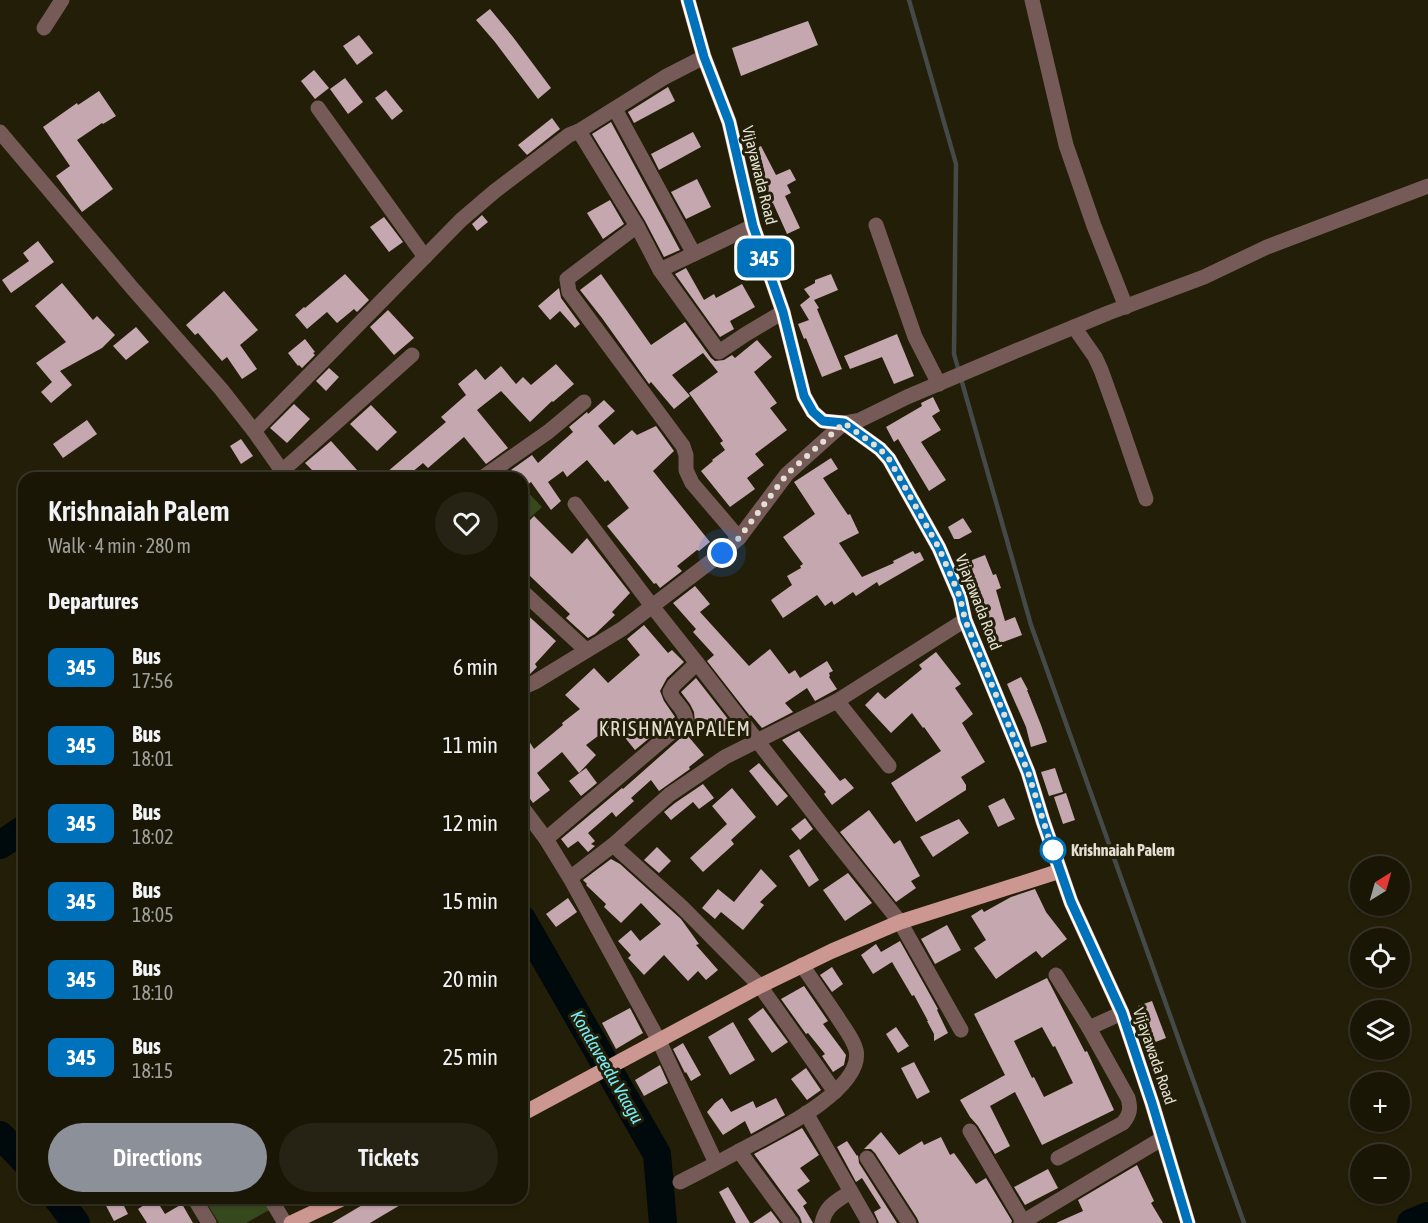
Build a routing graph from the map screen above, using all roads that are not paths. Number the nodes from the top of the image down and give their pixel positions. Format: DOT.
graph roads {
  1 [pos="62,0"];
  2 [pos="688,0"];
  3 [pos="1032,0"];
  4 [pos="44,28"];
  5 [pos="704,57"];
  6 [pos="318,108"];
  7 [pos="615,109"];
  8 [pos="579,131"];
  9 [pos="0,132"];
  10 [pos="1428,186"];
  11 [pos="876,225"];
  12 [pos="637,226"];
  13 [pos="753,226"];
  14 [pos="694,254"];
  15 [pos="425,257"];
  16 [pos="660,270"];
  17 [pos="1126,307"];
  18 [pos="783,312"];
  19 [pos="1074,327"];
  20 [pos="412,355"];
  21 [pos="942,382"];
  22 [pos="584,402"];
  23 [pos="844,423"];
  24 [pos="254,431"];
  25 [pos="283,472"];
  26 [pos="288,472"];
  27 [pos="491,472"];
  28 [pos="1146,499"];
  29 [pos="575,504"];
  30 [pos="739,538"];
  31 [pos="528,597"];
  32 [pos="652,606"];
  33 [pos="965,620"];
  34 [pos="586,650"];
  35 [pos="697,663"];
  36 [pos="528,685"];
  37 [pos="837,701"];
  38 [pos="758,742"];
  39 [pos="889,766"];
  40 [pos="528,815"];
  41 [pos="546,839"];
  42 [pos="613,845"];
  43 [pos="1060,871"];
  44 [pos="570,878"];
  45 [pos="900,922"];
  46 [pos="802,965"];
  47 [pos="1056,975"];
  48 [pos="760,986"];
  49 [pos="1122,1013"];
  50 [pos="1089,1028"];
  51 [pos="961,1030"];
  52 [pos="659,1041"];
  53 [pos="835,1092"];
  54 [pos="528,1111"];
  55 [pos="806,1113"];
  56 [pos="970,1131"];
  57 [pos="1163,1138"];
  58 [pos="739,1151"];
  59 [pos="867,1158"];
  60 [pos="1058,1158"];
  61 [pos="716,1163"];
  62 [pos="680,1182"];
  63 [pos="850,1192"];
  64 [pos="198,1204"];
  65 [pos="274,1204"];
  66 [pos="331,1204"];
  67 [pos="1023,1222"];
  68 [pos="209,1223"];
  69 [pos="285,1223"];
  70 [pos="291,1223"];
  71 [pos="792,1223"];
  72 [pos="822,1223"];
  73 [pos="869,1223"];
  74 [pos="909,1223"];
  75 [pos="1188,1223"];
  1 -- 4 [label="street"];
  2 -- 5 [label="main road, Vijayawada Road"];
  3 -- 17 [label="street"];
  5 -- 7 [label="street"];
  5 -- 13 [label="main road, Vijayawada Road"];
  6 -- 15 [label="street"];
  7 -- 8 [label="street"];
  7 -- 14 [label="street"];
  8 -- 12 [label="street"];
  8 -- 15 [label="street"];
  9 -- 24 [label="street"];
  10 -- 17 [label="street"];
  11 -- 21 [label="street"];
  12 -- 16 [label="street"];
  12 -- 30 [label="street"];
  13 -- 14 [label="street"];
  13 -- 18 [label="main road, Vijayawada Road"];
  14 -- 16 [label="street"];
  15 -- 24 [label="street"];
  16 -- 18 [label="street"];
  17 -- 19 [label="street"];
  18 -- 23 [label="main road, Vijayawada Road"];
  19 -- 21 [label="street"];
  19 -- 28 [label="street"];
  20 -- 26 [label="street"];
  21 -- 23 [label="street"];
  22 -- 27 [label="street"];
  23 -- 30 [label="street"];
  23 -- 33 [label="main road, Vijayawada Road"];
  24 -- 25 [label="street"];
  29 -- 32 [label="street"];
  30 -- 32 [label="street"];
  31 -- 34 [label="street"];
  32 -- 34 [label="street"];
  32 -- 35 [label="street"];
  33 -- 37 [label="street"];
  33 -- 43 [label="main road, Vijayawada Road"];
  34 -- 36 [label="street"];
  35 -- 38 [label="street"];
  35 -- 41 [label="street"];
  37 -- 38 [label="street"];
  37 -- 39 [label="street"];
  38 -- 42 [label="street"];
  38 -- 45 [label="street"];
  40 -- 41 [label="street"];
  41 -- 44 [label="street"];
  42 -- 44 [label="street"];
  42 -- 48 [label="street"];
  43 -- 45 [label="main road"];
  43 -- 49 [label="main road, Vijayawada Road"];
  44 -- 52 [label="street"];
  45 -- 46 [label="main road"];
  45 -- 51 [label="street"];
  46 -- 48 [label="main road"];
  46 -- 53 [label="street"];
  47 -- 50 [label="street"];
  48 -- 52 [label="main road"];
  48 -- 53 [label="street"];
  49 -- 50 [label="street"];
  49 -- 57 [label="main road, Vijayawada Road"];
  50 -- 60 [label="street"];
  52 -- 54 [label="main road"];
  52 -- 61 [label="street"];
  53 -- 55 [label="street"];
  55 -- 58 [label="street"];
  55 -- 63 [label="street"];
  56 -- 67 [label="street"];
  57 -- 67 [label="street"];
  57 -- 75 [label="main road, Vijayawada Road"];
  58 -- 61 [label="street"];
  58 -- 71 [label="street"];
  59 -- 74 [label="street"];
  61 -- 62 [label="street"];
  63 -- 72 [label="street"];
  63 -- 73 [label="street"];
  64 -- 68 [label="street"];
  65 -- 69 [label="street"];
  66 -- 70 [label="main road"];
}
